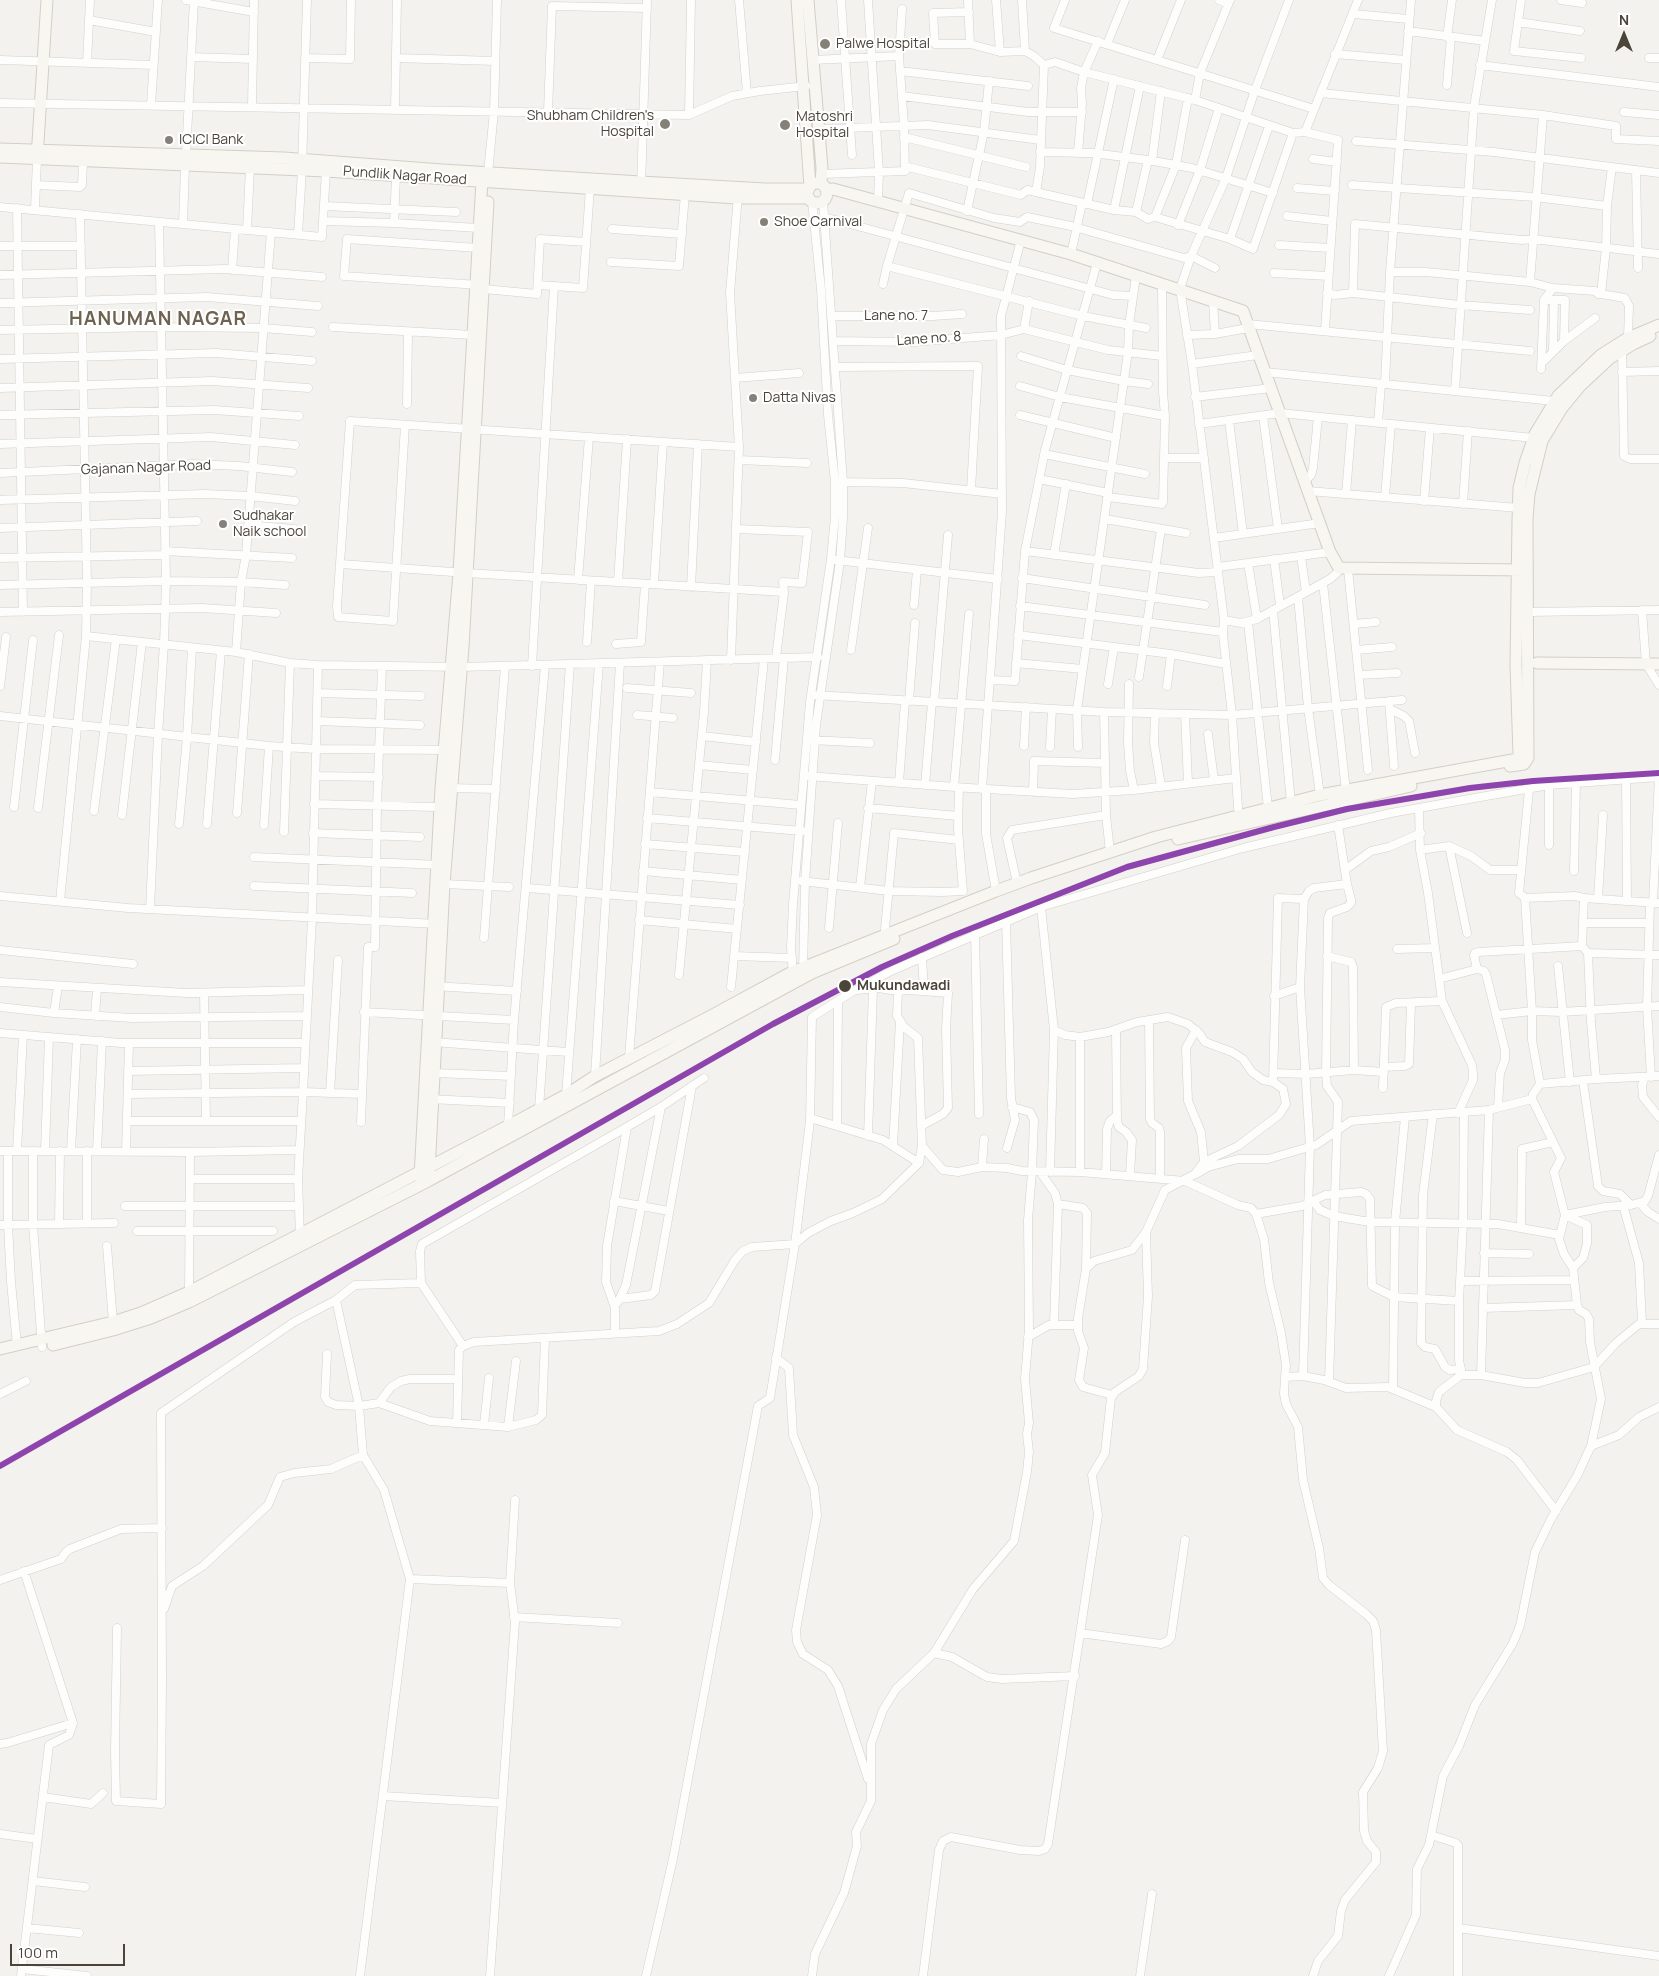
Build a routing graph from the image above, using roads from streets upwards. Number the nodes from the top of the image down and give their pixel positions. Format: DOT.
graph roads {
  1 [pos="47,0"];
  2 [pos="90,0"];
  3 [pos="158,0"];
  4 [pos="191,0"];
  5 [pos="254,0"];
  6 [pos="307,0"];
  7 [pos="351,0"];
  8 [pos="397,0"];
  9 [pos="497,0"];
  10 [pos="691,0"];
  11 [pos="739,0"];
  12 [pos="797,0"];
  13 [pos="808,0"];
  14 [pos="841,0"];
  15 [pos="868,0"];
  16 [pos="968,0"];
  17 [pos="996,0"];
  18 [pos="1022,0"];
  19 [pos="1065,0"];
  20 [pos="1125,0"];
  21 [pos="1181,0"];
  22 [pos="1219,0"];
  23 [pos="1289,0"];
  24 [pos="1358,0"];
  25 [pos="1411,0"];
  26 [pos="1452,0"];
  27 [pos="1492,0"];
  28 [pos="1521,0"];
  29 [pos="1561,0"];
  30 [pos="1229,2"];
  31 [pos="1582,3"];
  32 [pos="647,4"];
  33 [pos="902,9"];
  34 [pos="254,12"];
  35 [pos="969,12"];
  36 [pos="1354,14"];
  37 [pos="1408,19"];
  38 [pos="89,20"];
  39 [pos="1518,22"];
  40 [pos="1580,31"];
  41 [pos="156,32"];
  42 [pos="1408,32"];
  43 [pos="1449,37"];
  44 [pos="1098,41"];
  45 [pos="1485,41"];
  46 [pos="970,44"];
  47 [pos="1107,44"];
  48 [pos="1000,52"];
  49 [pos="1025,52"];
  50 [pos="1336,54"];
  51 [pos="900,56"];
  52 [pos="191,57"];
  53 [pos="873,57"];
  54 [pos="305,58"];
  55 [pos="396,58"];
  56 [pos="845,58"];
  57 [pos="1581,58"];
  58 [pos="1649,58"];
  59 [pos="1659,58"];
  60 [pos="253,59"];
  61 [pos="0,60"];
  62 [pos="813,60"];
  63 [pos="1157,60"];
  64 [pos="1406,60"];
  65 [pos="496,61"];
  66 [pos="43,62"];
  67 [pos="87,63"];
  68 [pos="154,65"];
  69 [pos="1044,65"];
  70 [pos="1480,65"];
  71 [pos="900,71"];
  72 [pos="1084,72"];
  73 [pos="1200,73"];
  74 [pos="1114,79"];
  75 [pos="988,81"];
  76 [pos="1447,85"];
  77 [pos="809,86"];
  78 [pos="1028,86"];
  79 [pos="1140,86"];
  80 [pos="1659,87"];
  81 [pos="1255,90"];
  82 [pos="1161,92"];
  83 [pos="747,93"];
  84 [pos="1321,93"];
  85 [pos="902,96"];
  86 [pos="1191,99"];
  87 [pos="1402,100"];
  88 [pos="0,103"];
  89 [pos="41,105"];
  90 [pos="151,105"];
  91 [pos="189,105"];
  92 [pos="252,106"];
  93 [pos="986,107"];
  94 [pos="1474,107"];
  95 [pos="304,108"];
  96 [pos="1219,108"];
  97 [pos="395,109"];
  98 [pos="1314,109"];
  99 [pos="494,111"];
  100 [pos="548,112"];
  101 [pos="1082,112"];
  102 [pos="1624,112"];
  103 [pos="1042,113"];
  104 [pos="644,114"];
  105 [pos="689,115"];
  106 [pos="1543,115"];
  107 [pos="1659,115"];
  108 [pos="1246,118"];
  109 [pos="904,125"];
  110 [pos="876,126"];
  111 [pos="1269,126"];
  112 [pos="850,127"];
  113 [pos="819,129"];
  114 [pos="984,132"];
  115 [pos="1305,132"];
  116 [pos="1293,134"];
  117 [pos="904,137"];
  118 [pos="1040,140"];
  119 [pos="1356,141"];
  120 [pos="1659,141"];
  121 [pos="1399,143"];
  122 [pos="0,149"];
  123 [pos="1471,150"];
  124 [pos="1040,152"];
  125 [pos="1078,153"];
  126 [pos="1098,154"];
  127 [pos="38,155"];
  128 [pos="852,155"];
  129 [pos="979,156"];
  130 [pos="0,157"];
  131 [pos="1126,157"];
  132 [pos="1540,157"];
  133 [pos="1313,159"];
  134 [pos="186,160"];
  135 [pos="1150,160"];
  136 [pos="83,162"];
  137 [pos="1337,162"];
  138 [pos="302,165"];
  139 [pos="1176,165"];
  140 [pos="1026,167"];
  141 [pos="1612,167"];
  142 [pos="250,168"];
  143 [pos="1200,170"];
  144 [pos="1636,170"];
  145 [pos="326,171"];
  146 [pos="905,171"];
  147 [pos="879,172"];
  148 [pos="1659,173"];
  149 [pos="396,176"];
  150 [pos="486,178"];
  151 [pos="1226,178"];
  152 [pos="974,183"];
  153 [pos="36,185"];
  154 [pos="1249,185"];
  155 [pos="1352,185"];
  156 [pos="641,186"];
  157 [pos="1396,187"];
  158 [pos="590,188"];
  159 [pos="1297,188"];
  160 [pos="817,190"];
  161 [pos="1335,191"];
  162 [pos="738,192"];
  163 [pos="1036,192"];
  164 [pos="1273,192"];
  165 [pos="1468,192"];
  166 [pos="685,194"];
  167 [pos="1535,197"];
  168 [pos="878,202"];
  169 [pos="1085,203"];
  170 [pos="0,206"];
  171 [pos="324,206"];
  172 [pos="1607,206"];
  173 [pos="17,208"];
  174 [pos="35,209"];
  175 [pos="394,209"];
  176 [pos="904,209"];
  177 [pos="1114,210"];
  178 [pos="968,211"];
  179 [pos="456,212"];
  180 [pos="1136,212"];
  181 [pos="80,214"];
  182 [pos="1287,216"];
  183 [pos="824,217"];
  184 [pos="1154,217"];
  185 [pos="323,221"];
  186 [pos="1332,221"];
  187 [pos="159,222"];
  188 [pos="394,223"];
  189 [pos="183,224"];
  190 [pos="1178,225"];
  191 [pos="479,228"];
  192 [pos="1077,228"];
  193 [pos="1393,228"];
  194 [pos="235,229"];
  195 [pos="612,229"];
  196 [pos="247,230"];
  197 [pos="271,232"];
  198 [pos="1202,232"];
  199 [pos="298,234"];
  200 [pos="682,234"];
  201 [pos="1465,235"];
  202 [pos="896,238"];
  203 [pos="1230,239"];
  204 [pos="1533,239"];
  205 [pos="1021,240"];
  206 [pos="586,242"];
  207 [pos="1279,244"];
  208 [pos="0,246"];
  209 [pos="18,246"];
  210 [pos="81,246"];
  211 [pos="478,248"];
  212 [pos="1330,248"];
  213 [pos="1606,248"];
  214 [pos="1638,253"];
  215 [pos="1071,254"];
  216 [pos="1659,254"];
  217 [pos="1191,256"];
  218 [pos="611,262"];
  219 [pos="1097,263"];
  220 [pos="888,266"];
  221 [pos="1215,268"];
  222 [pos="1638,268"];
  223 [pos="1013,269"];
  224 [pos="160,270"];
  225 [pos="232,270"];
  226 [pos="268,272"];
  227 [pos="1390,272"];
  228 [pos="81,273"];
  229 [pos="1274,273"];
  230 [pos="0,275"];
  231 [pos="19,275"];
  232 [pos="1136,276"];
  233 [pos="1328,276"];
  234 [pos="1462,276"];
  235 [pos="322,277"];
  236 [pos="1530,282"];
  237 [pos="824,283"];
  238 [pos="883,284"];
  239 [pos="1162,284"];
  240 [pos="538,285"];
  241 [pos="482,286"];
  242 [pos="554,286"];
  243 [pos="1553,288"];
  244 [pos="1090,289"];
  245 [pos="1180,289"];
  246 [pos="1326,293"];
  247 [pos="1352,293"];
  248 [pos="1601,294"];
  249 [pos="1006,295"];
  250 [pos="1134,296"];
  251 [pos="1389,297"];
  252 [pos="160,298"];
  253 [pos="1544,300"];
  254 [pos="1554,300"];
  255 [pos="82,301"];
  256 [pos="265,301"];
  257 [pos="1029,301"];
  258 [pos="1213,301"];
  259 [pos="0,303"];
  260 [pos="19,304"];
  261 [pos="1460,305"];
  262 [pos="318,306"];
  263 [pos="1530,310"];
  264 [pos="962,314"];
  265 [pos="831,316"];
  266 [pos="1083,316"];
  267 [pos="1595,318"];
  268 [pos="1129,325"];
  269 [pos="1659,325"];
  270 [pos="1248,326"];
  271 [pos="161,327"];
  272 [pos="333,327"];
  273 [pos="263,328"];
  274 [pos="1146,328"];
  275 [pos="82,329"];
  276 [pos="1024,329"];
  277 [pos="0,330"];
  278 [pos="1325,330"];
  279 [pos="20,331"];
  280 [pos="312,332"];
  281 [pos="408,332"];
  282 [pos="1659,333"];
  283 [pos="1215,334"];
  284 [pos="473,335"];
  285 [pos="1001,335"];
  286 [pos="1187,335"];
  287 [pos="1388,338"];
  288 [pos="1564,340"];
  289 [pos="834,341"];
  290 [pos="1075,342"];
  291 [pos="1460,344"];
  292 [pos="1624,344"];
  293 [pos="1530,351"];
  294 [pos="1553,351"];
  295 [pos="1128,352"];
  296 [pos="161,355"];
  297 [pos="1258,355"];
  298 [pos="261,356"];
  299 [pos="1021,356"];
  300 [pos="1162,356"];
  301 [pos="83,357"];
  302 [pos="0,359"];
  303 [pos="20,359"];
  304 [pos="312,361"];
  305 [pos="1192,364"];
  306 [pos="835,367"];
  307 [pos="1067,370"];
  308 [pos="1659,371"];
  309 [pos="1265,372"];
  310 [pos="1622,372"];
  311 [pos="799,373"];
  312 [pos="735,378"];
  313 [pos="1124,381"];
  314 [pos="162,383"];
  315 [pos="259,384"];
  316 [pos="1148,384"];
  317 [pos="1383,384"];
  318 [pos="83,386"];
  319 [pos="1020,386"];
  320 [pos="0,388"];
  321 [pos="20,388"];
  322 [pos="308,388"];
  323 [pos="1271,388"];
  324 [pos="1455,391"];
  325 [pos="1060,397"];
  326 [pos="1196,397"];
  327 [pos="1554,402"];
  328 [pos="407,404"];
  329 [pos="1120,409"];
  330 [pos="163,411"];
  331 [pos="256,412"];
  332 [pos="84,414"];
  333 [pos="1280,414"];
  334 [pos="0,415"];
  335 [pos="21,415"];
  336 [pos="1020,415"];
  337 [pos="298,416"];
  338 [pos="1165,416"];
  339 [pos="1263,416"];
  340 [pos="1318,417"];
  341 [pos="1229,420"];
  342 [pos="1352,420"];
  343 [pos="1378,423"];
  344 [pos="1052,424"];
  345 [pos="1199,424"];
  346 [pos="1391,424"];
  347 [pos="404,425"];
  348 [pos="1430,428"];
  349 [pos="471,430"];
  350 [pos="1468,431"];
  351 [pos="546,434"];
  352 [pos="589,437"];
  353 [pos="163,438"];
  354 [pos="1116,438"];
  355 [pos="1534,438"];
  356 [pos="627,439"];
  357 [pos="254,440"];
  358 [pos="84,441"];
  359 [pos="663,442"];
  360 [pos="0,444"];
  361 [pos="21,444"];
  362 [pos="295,444"];
  363 [pos="698,444"];
  364 [pos="739,447"];
  365 [pos="1044,454"];
  366 [pos="1533,456"];
  367 [pos="1165,458"];
  368 [pos="1204,458"];
  369 [pos="1659,459"];
  370 [pos="738,460"];
  371 [pos="807,463"];
  372 [pos="164,466"];
  373 [pos="252,468"];
  374 [pos="1112,468"];
  375 [pos="85,470"];
  376 [pos="22,472"];
  377 [pos="292,472"];
  378 [pos="0,473"];
  379 [pos="1145,474"];
  380 [pos="1039,478"];
  381 [pos="835,482"];
  382 [pos="843,482"];
  383 [pos="1066,484"];
  384 [pos="1306,486"];
  385 [pos="971,490"];
  386 [pos="164,494"];
  387 [pos="1002,494"];
  388 [pos="1346,494"];
  389 [pos="1108,495"];
  390 [pos="250,496"];
  391 [pos="85,497"];
  392 [pos="1385,497"];
  393 [pos="22,499"];
  394 [pos="0,500"];
  395 [pos="1424,500"];
  396 [pos="294,501"];
  397 [pos="1463,504"];
  398 [pos="1518,508"];
  399 [pos="1105,519"];
  400 [pos="197,521"];
  401 [pos="164,522"];
  402 [pos="1320,523"];
  403 [pos="248,525"];
  404 [pos="86,526"];
  405 [pos="0,528"];
  406 [pos="22,528"];
  407 [pos="868,528"];
  408 [pos="1160,528"];
  409 [pos="294,529"];
  410 [pos="736,529"];
  411 [pos="1278,529"];
  412 [pos="1186,533"];
  413 [pos="948,534"];
  414 [pos="1243,534"];
  415 [pos="1214,538"];
  416 [pos="1025,551"];
  417 [pos="1330,552"];
  418 [pos="165,553"];
  419 [pos="246,555"];
  420 [pos="1054,555"];
  421 [pos="86,556"];
  422 [pos="1301,556"];
  423 [pos="23,557"];
  424 [pos="0,558"];
  425 [pos="292,558"];
  426 [pos="831,559"];
  427 [pos="1274,559"];
  428 [pos="840,561"];
  429 [pos="1100,561"];
  430 [pos="1248,563"];
  431 [pos="341,564"];
  432 [pos="862,564"];
  433 [pos="396,568"];
  434 [pos="1155,568"];
  435 [pos="1343,569"];
  436 [pos="917,570"];
  437 [pos="1218,570"];
  438 [pos="1523,570"];
  439 [pos="463,573"];
  440 [pos="945,573"];
  441 [pos="537,578"];
  442 [pos="1022,578"];
  443 [pos="998,579"];
  444 [pos="578,580"];
  445 [pos="166,581"];
  446 [pos="591,581"];
  447 [pos="241,582"];
  448 [pos="618,582"];
  449 [pos="87,583"];
  450 [pos="1323,583"];
  451 [pos="645,584"];
  452 [pos="654,584"];
  453 [pos="0,585"];
  454 [pos="23,585"];
  455 [pos="286,586"];
  456 [pos="691,587"];
  457 [pos="1095,588"];
  458 [pos="733,589"];
  459 [pos="784,592"];
  460 [pos="1306,592"];
  461 [pos="1152,597"];
  462 [pos="1298,597"];
  463 [pos="914,605"];
  464 [pos="1205,605"];
  465 [pos="1280,605"];
  466 [pos="1020,606"];
  467 [pos="87,610"];
  468 [pos="164,610"];
  469 [pos="1273,610"];
  470 [pos="1642,610"];
  471 [pos="1659,610"];
  472 [pos="238,611"];
  473 [pos="0,612"];
  474 [pos="23,612"];
  475 [pos="1528,612"];
  476 [pos="276,613"];
  477 [pos="969,614"];
  478 [pos="1091,616"];
  479 [pos="1257,619"];
  480 [pos="1224,620"];
  481 [pos="1148,622"];
  482 [pos="1248,622"];
  483 [pos="1376,622"];
  484 [pos="915,623"];
  485 [pos="1354,624"];
  486 [pos="1223,632"];
  487 [pos="59,635"];
  488 [pos="1018,635"];
  489 [pos="86,636"];
  490 [pos="6,637"];
  491 [pos="116,639"];
  492 [pos="33,640"];
  493 [pos="142,642"];
  494 [pos="587,642"];
  495 [pos="1087,643"];
  496 [pos="164,644"];
  497 [pos="616,644"];
  498 [pos="1114,647"];
  499 [pos="1392,647"];
  500 [pos="192,648"];
  501 [pos="851,650"];
  502 [pos="1356,650"];
  503 [pos="221,651"];
  504 [pos="1143,651"];
  505 [pos="236,652"];
  506 [pos="249,654"];
  507 [pos="1171,654"];
  508 [pos="815,657"];
  509 [pos="825,657"];
  510 [pos="764,658"];
  511 [pos="780,658"];
  512 [pos="707,660"];
  513 [pos="731,660"];
  514 [pos="1516,661"];
  515 [pos="660,662"];
  516 [pos="1531,662"];
  517 [pos="290,663"];
  518 [pos="620,663"];
  519 [pos="1016,663"];
  520 [pos="570,664"];
  521 [pos="599,664"];
  522 [pos="1226,664"];
  523 [pos="1646,664"];
  524 [pos="1659,664"];
  525 [pos="318,665"];
  526 [pos="545,665"];
  527 [pos="382,666"];
  528 [pos="505,666"];
  529 [pos="532,666"];
  530 [pos="456,667"];
  531 [pos="1084,669"];
  532 [pos="1397,673"];
  533 [pos="1359,675"];
  534 [pos="1139,677"];
  535 [pos="990,680"];
  536 [pos="1659,682"];
  537 [pos="1108,684"];
  538 [pos="1129,684"];
  539 [pos="0,686"];
  540 [pos="1167,686"];
  541 [pos="627,688"];
  542 [pos="658,690"];
  543 [pos="318,693"];
  544 [pos="691,693"];
  545 [pos="811,694"];
  546 [pos="382,695"];
  547 [pos="421,696"];
  548 [pos="820,696"];
  549 [pos="1402,700"];
  550 [pos="907,701"];
  551 [pos="933,702"];
  552 [pos="961,704"];
  553 [pos="1362,704"];
  554 [pos="988,705"];
  555 [pos="1389,705"];
  556 [pos="1336,706"];
  557 [pos="1026,708"];
  558 [pos="1308,708"];
  559 [pos="1052,709"];
  560 [pos="1077,710"];
  561 [pos="1283,710"];
  562 [pos="1104,712"];
  563 [pos="1129,712"];
  564 [pos="1155,713"];
  565 [pos="1256,713"];
  566 [pos="1185,714"];
  567 [pos="637,715"];
  568 [pos="1232,715"];
  569 [pos="0,716"];
  570 [pos="656,717"];
  571 [pos="673,718"];
  572 [pos="23,719"];
  573 [pos="317,721"];
  574 [pos="48,722"];
  575 [pos="381,723"];
  576 [pos="420,725"];
  577 [pos="76,726"];
  578 [pos="103,729"];
  579 [pos="131,732"];
  580 [pos="1208,734"];
  581 [pos="158,735"];
  582 [pos="702,736"];
  583 [pos="187,738"];
  584 [pos="215,740"];
  585 [pos="806,740"];
  586 [pos="815,740"];
  587 [pos="756,742"];
  588 [pos="242,744"];
  589 [pos="870,744"];
  590 [pos="269,746"];
  591 [pos="1024,746"];
  592 [pos="287,747"];
  593 [pos="1050,747"];
  594 [pos="1078,747"];
  595 [pos="316,749"];
  596 [pos="449,750"];
  597 [pos="379,751"];
  598 [pos="1415,753"];
  599 [pos="1522,759"];
  600 [pos="775,760"];
  601 [pos="1104,763"];
  602 [pos="699,765"];
  603 [pos="1394,766"];
  604 [pos="753,770"];
  605 [pos="1368,770"];
  606 [pos="316,776"];
  607 [pos="804,776"];
  608 [pos="379,777"];
  609 [pos="813,777"];
  610 [pos="1659,777"];
  611 [pos="1236,778"];
  612 [pos="1626,779"];
  613 [pos="1214,780"];
  614 [pos="872,781"];
  615 [pos="899,783"];
  616 [pos="1188,783"];
  617 [pos="1576,784"];
  618 [pos="924,785"];
  619 [pos="1549,785"];
  620 [pos="1161,786"];
  621 [pos="956,787"];
  622 [pos="446,788"];
  623 [pos="496,788"];
  624 [pos="984,789"];
  625 [pos="1134,790"];
  626 [pos="1529,790"];
  627 [pos="1105,791"];
  628 [pos="1346,791"];
  629 [pos="650,792"];
  630 [pos="1033,792"];
  631 [pos="696,795"];
  632 [pos="1320,795"];
  633 [pos="750,799"];
  634 [pos="1291,803"];
  635 [pos="314,804"];
  636 [pos="801,805"];
  637 [pos="14,806"];
  638 [pos="377,806"];
  639 [pos="435,807"];
  640 [pos="38,808"];
  641 [pos="868,808"];
  642 [pos="1238,808"];
  643 [pos="1268,808"];
  644 [pos="1419,808"];
  645 [pos="94,811"];
  646 [pos="237,813"];
  647 [pos="122,815"];
  648 [pos="1106,815"];
  649 [pos="1603,815"];
  650 [pos="958,816"];
  651 [pos="648,818"];
  652 [pos="694,821"];
  653 [pos="838,823"];
  654 [pos="180,824"];
  655 [pos="207,824"];
  656 [pos="264,825"];
  657 [pos="1338,825"];
  658 [pos="748,826"];
  659 [pos="799,831"];
  660 [pos="284,832"];
  661 [pos="809,832"];
  662 [pos="313,833"];
  663 [pos="1421,833"];
  664 [pos="377,835"];
  665 [pos="420,837"];
  666 [pos="959,840"];
  667 [pos="646,844"];
  668 [pos="1449,846"];
  669 [pos="1549,846"];
  670 [pos="691,847"];
  671 [pos="1420,850"];
  672 [pos="745,852"];
  673 [pos="1110,852"];
  674 [pos="254,857"];
  675 [pos="312,860"];
  676 [pos="376,863"];
  677 [pos="441,866"];
  678 [pos="1345,870"];
  679 [pos="1520,870"];
  680 [pos="643,871"];
  681 [pos="1574,871"];
  682 [pos="689,875"];
  683 [pos="742,880"];
  684 [pos="795,881"];
  685 [pos="805,882"];
  686 [pos="1017,883"];
  687 [pos="444,884"];
  688 [pos="832,884"];
  689 [pos="1347,884"];
  690 [pos="254,886"];
  691 [pos="488,887"];
  692 [pos="509,887"];
  693 [pos="860,887"];
  694 [pos="526,888"];
  695 [pos="312,889"];
  696 [pos="888,890"];
  697 [pos="375,891"];
  698 [pos="554,891"];
  699 [pos="963,891"];
  700 [pos="996,891"];
  701 [pos="581,893"];
  702 [pos="412,894"];
  703 [pos="606,895"];
  704 [pos="0,896"];
  705 [pos="641,898"];
  706 [pos="1525,898"];
  707 [pos="1584,898"];
  708 [pos="1598,898"];
  709 [pos="1304,899"];
  710 [pos="60,901"];
  711 [pos="686,901"];
  712 [pos="1627,901"];
  713 [pos="969,903"];
  714 [pos="1654,903"];
  715 [pos="740,905"];
  716 [pos="1040,907"];
  717 [pos="150,909"];
  718 [pos="312,919"];
  719 [pos="639,920"];
  720 [pos="1006,920"];
  721 [pos="374,922"];
  722 [pos="1583,923"];
  723 [pos="1649,923"];
  724 [pos="437,924"];
  725 [pos="684,924"];
  726 [pos="829,928"];
  727 [pos="885,929"];
  728 [pos="737,930"];
  729 [pos="1467,933"];
  730 [pos="975,934"];
  731 [pos="484,938"];
  732 [pos="1582,946"];
  733 [pos="1435,948"];
  734 [pos="1527,948"];
  735 [pos="0,950"];
  736 [pos="1398,950"];
  737 [pos="1588,953"];
  738 [pos="1648,954"];
  739 [pos="1659,955"];
  740 [pos="734,956"];
  741 [pos="1327,956"];
  742 [pos="922,957"];
  743 [pos="792,958"];
  744 [pos="338,960"];
  745 [pos="132,964"];
  746 [pos="1558,966"];
  747 [pos="1476,969"];
  748 [pos="679,975"];
  749 [pos="798,975"];
  750 [pos="1439,979"];
  751 [pos="0,982"];
  752 [pos="58,986"];
  753 [pos="435,986"];
  754 [pos="731,987"];
  755 [pos="1300,987"];
  756 [pos="97,989"];
  757 [pos="307,990"];
  758 [pos="855,990"];
  759 [pos="872,990"];
  760 [pos="517,991"];
  761 [pos="898,991"];
  762 [pos="924,991"];
  763 [pos="204,993"];
  764 [pos="1274,996"];
  765 [pos="838,1001"];
  766 [pos="1442,1001"];
  767 [pos="1411,1003"];
  768 [pos="1659,1006"];
  769 [pos="0,1007"];
  770 [pos="1647,1007"];
  771 [pos="1591,1010"];
  772 [pos="1532,1011"];
  773 [pos="364,1012"];
  774 [pos="1562,1012"];
  775 [pos="54,1013"];
  776 [pos="433,1014"];
  777 [pos="1496,1015"];
  778 [pos="95,1016"];
  779 [pos="306,1016"];
  780 [pos="205,1017"];
  781 [pos="514,1020"];
  782 [pos="900,1020"];
  783 [pos="1149,1020"];
  784 [pos="1054,1030"];
  785 [pos="1116,1030"];
  786 [pos="1196,1030"];
  787 [pos="0,1033"];
  788 [pos="22,1034"];
  789 [pos="48,1037"];
  790 [pos="1080,1037"];
  791 [pos="77,1039"];
  792 [pos="102,1041"];
  793 [pos="432,1042"];
  794 [pos="129,1043"];
  795 [pos="206,1044"];
  796 [pos="306,1044"];
  797 [pos="513,1048"];
  798 [pos="543,1049"];
  799 [pos="568,1052"];
  800 [pos="629,1058"];
  801 [pos="303,1068"];
  802 [pos="206,1070"];
  803 [pos="1354,1070"];
  804 [pos="1384,1070"];
  805 [pos="128,1072"];
  806 [pos="435,1073"];
  807 [pos="1274,1073"];
  808 [pos="1326,1073"];
  809 [pos="1306,1074"];
  810 [pos="511,1076"];
  811 [pos="595,1076"];
  812 [pos="1652,1077"];
  813 [pos="704,1078"];
  814 [pos="1596,1079"];
  815 [pos="1583,1081"];
  816 [pos="1273,1082"];
  817 [pos="1570,1082"];
  818 [pos="1540,1084"];
  819 [pos="692,1086"];
  820 [pos="1383,1088"];
  821 [pos="303,1092"];
  822 [pos="206,1093"];
  823 [pos="330,1093"];
  824 [pos="128,1094"];
  825 [pos="362,1094"];
  826 [pos="566,1095"];
  827 [pos="430,1099"];
  828 [pos="1532,1099"];
  829 [pos="510,1103"];
  830 [pos="661,1107"];
  831 [pos="1012,1107"];
  832 [pos="1498,1107"];
  833 [pos="539,1109"];
  834 [pos="1489,1110"];
  835 [pos="1461,1113"];
  836 [pos="980,1114"];
  837 [pos="1433,1114"];
  838 [pos="1116,1116"];
  839 [pos="1405,1117"];
  840 [pos="1659,1117"];
  841 [pos="810,1118"];
  842 [pos="127,1121"];
  843 [pos="206,1121"];
  844 [pos="301,1122"];
  845 [pos="360,1122"];
  846 [pos="508,1126"];
  847 [pos="837,1126"];
  848 [pos="921,1126"];
  849 [pos="627,1127"];
  850 [pos="1338,1130"];
  851 [pos="868,1136"];
  852 [pos="984,1139"];
  853 [pos="1553,1142"];
  854 [pos="893,1146"];
  855 [pos="922,1146"];
  856 [pos="1310,1147"];
  857 [pos="1007,1148"];
  858 [pos="298,1150"];
  859 [pos="4,1151"];
  860 [pos="17,1151"];
  861 [pos="33,1151"];
  862 [pos="45,1151"];
  863 [pos="60,1151"];
  864 [pos="71,1151"];
  865 [pos="87,1151"];
  866 [pos="97,1151"];
  867 [pos="126,1151"];
  868 [pos="190,1152"];
  869 [pos="1659,1155"];
  870 [pos="1204,1162"];
  871 [pos="919,1163"];
  872 [pos="982,1167"];
  873 [pos="425,1169"];
  874 [pos="1036,1172"];
  875 [pos="1050,1172"];
  876 [pos="1080,1172"];
  877 [pos="1106,1174"];
  878 [pos="1194,1174"];
  879 [pos="1130,1176"];
  880 [pos="1160,1178"];
  881 [pos="190,1179"];
  882 [pos="298,1179"];
  883 [pos="1185,1181"];
  884 [pos="424,1183"];
  885 [pos="1335,1193"];
  886 [pos="614,1201"];
  887 [pos="1311,1202"];
  888 [pos="1640,1203"];
  889 [pos="1058,1204"];
  890 [pos="642,1205"];
  891 [pos="1627,1205"];
  892 [pos="125,1206"];
  893 [pos="190,1206"];
  894 [pos="297,1206"];
  895 [pos="669,1211"];
  896 [pos="1256,1214"];
  897 [pos="1565,1215"];
  898 [pos="1334,1216"];
  899 [pos="1659,1219"];
  900 [pos="1370,1222"];
  901 [pos="1395,1222"];
  902 [pos="87,1223"];
  903 [pos="114,1223"];
  904 [pos="1424,1223"];
  905 [pos="59,1224"];
  906 [pos="1463,1224"];
  907 [pos="1485,1224"];
  908 [pos="4,1225"];
  909 [pos="33,1225"];
  910 [pos="1521,1228"];
  911 [pos="138,1231"];
  912 [pos="190,1231"];
  913 [pos="273,1231"];
  914 [pos="1146,1232"];
  915 [pos="1560,1235"];
  916 [pos="300,1240"];
  917 [pos="795,1244"];
  918 [pos="108,1246"];
  919 [pos="1484,1253"];
  920 [pos="1529,1254"];
  921 [pos="1574,1268"];
  922 [pos="1086,1269"];
  923 [pos="1574,1280"];
  924 [pos="1460,1281"];
  925 [pos="1484,1282"];
  926 [pos="421,1284"];
  927 [pos="189,1297"];
  928 [pos="1394,1297"];
  929 [pos="620,1299"];
  930 [pos="1422,1299"];
  931 [pos="336,1300"];
  932 [pos="1459,1301"];
  933 [pos="1577,1305"];
  934 [pos="615,1308"];
  935 [pos="1483,1308"];
  936 [pos="113,1322"];
  937 [pos="1642,1323"];
  938 [pos="1054,1324"];
  939 [pos="1659,1324"];
  940 [pos="1077,1325"];
  941 [pos="615,1333"];
  942 [pos="1028,1337"];
  943 [pos="545,1339"];
  944 [pos="42,1344"];
  945 [pos="17,1345"];
  946 [pos="463,1346"];
  947 [pos="0,1349"];
  948 [pos="327,1354"];
  949 [pos="0,1357"];
  950 [pos="776,1358"];
  951 [pos="516,1361"];
  952 [pos="1594,1368"];
  953 [pos="1461,1372"];
  954 [pos="1481,1375"];
  955 [pos="1303,1376"];
  956 [pos="1285,1377"];
  957 [pos="489,1378"];
  958 [pos="458,1379"];
  959 [pos="26,1381"];
  960 [pos="1329,1382"];
  961 [pos="1393,1388"];
  962 [pos="0,1394"];
  963 [pos="1112,1396"];
  964 [pos="379,1403"];
  965 [pos="359,1406"];
  966 [pos="1436,1407"];
  967 [pos="1659,1407"];
  968 [pos="457,1423"];
  969 [pos="484,1425"];
  970 [pos="508,1428"];
  971 [pos="1591,1446"];
  972 [pos="363,1456"];
  973 [pos="515,1500"];
  974 [pos="1556,1511"];
  975 [pos="162,1528"];
  976 [pos="1185,1540"];
  977 [pos="24,1571"];
  978 [pos="410,1579"];
  979 [pos="0,1580"];
  980 [pos="510,1582"];
  981 [pos="162,1613"];
  982 [pos="514,1617"];
  983 [pos="618,1623"];
  984 [pos="117,1628"];
  985 [pos="1080,1634"];
  986 [pos="934,1653"];
  987 [pos="1075,1676"];
  988 [pos="73,1724"];
  989 [pos="0,1744"];
  990 [pos="870,1784"];
  991 [pos="103,1793"];
  992 [pos="42,1796"];
  993 [pos="383,1796"];
  994 [pos="502,1803"];
  995 [pos="0,1834"];
  996 [pos="1431,1835"];
  997 [pos="38,1839"];
  998 [pos="32,1881"];
  999 [pos="85,1887"];
  1000 [pos="1152,1894"];
  1001 [pos="27,1928"];
  1002 [pos="1458,1928"];
  1003 [pos="79,1933"];
  1004 [pos="1659,1956"];
  1005 [pos="21,1972"];
  1006 [pos="87,1976"];
  1007 [pos="360,1976"];
  1008 [pos="490,1976"];
  1009 [pos="646,1976"];
  1010 [pos="812,1976"];
  1011 [pos="923,1976"];
  1012 [pos="1140,1976"];
  1013 [pos="1313,1976"];
  1014 [pos="1389,1976"];
  1015 [pos="1458,1976"];
  1 -- 66 [label="street"];
  2 -- 38 [label="street"];
  3 -- 41 [label="street"];
  4 -- 34 [label="street"];
  4 -- 52 [label="street"];
  5 -- 34 [label="street"];
  6 -- 54 [label="street"];
  7 -- 54 [label="street"];
  8 -- 55 [label="street"];
  9 -- 65 [label="street"];
  10 -- 105 [label="street"];
  11 -- 83 [label="street"];
  12 -- 77 [label="street"];
  13 -- 62 [label="street"];
  14 -- 56 [label="street"];
  15 -- 53 [label="street"];
  16 -- 35 [label="street"];
  17 -- 48 [label="street"];
  18 -- 49 [label="street"];
  19 -- 44 [label="street"];
  20 -- 47 [label="street"];
  21 -- 63 [label="street"];
  22 -- 30 [label="street"];
  23 -- 81 [label="street"];
  24 -- 36 [label="street"];
  25 -- 37 [label="street"];
  26 -- 43 [label="street"];
  27 -- 45 [label="street"];
  28 -- 39 [label="street"];
  29 -- 31 [label="street"];
  30 -- 73 [label="street"];
  32 -- 100 [label="street"];
  32 -- 104 [label="street"];
  33 -- 51 [label="street"];
  34 -- 60 [label="street"];
  35 -- 46 [label="street"];
  35 -- 46 [label="street"];
  36 -- 37 [label="street"];
  36 -- 50 [label="street"];
  37 -- 42 [label="street"];
  38 -- 41 [label="street"];
  38 -- 67 [label="street"];
  39 -- 40 [label="street"];
  39 -- 57 [label="street"];
  41 -- 68 [label="street"];
  42 -- 43 [label="street"];
  42 -- 64 [label="street"];
  43 -- 45 [label="street"];
  43 -- 76 [label="street"];
  44 -- 47 [label="street"];
  44 -- 72 [label="street"];
  45 -- 70 [label="street"];
  46 -- 48 [label="street"];
  47 -- 63 [label="street"];
  48 -- 49 [label="street"];
  49 -- 69 [label="street"];
  50 -- 64 [label="street"];
  50 -- 84 [label="street"];
  51 -- 53 [label="street"];
  51 -- 71 [label="street"];
  52 -- 60 [label="street"];
  52 -- 91 [label="street"];
  53 -- 56 [label="street"];
  53 -- 110 [label="street"];
  54 -- 95 [label="street"];
  55 -- 65 [label="street"];
  55 -- 97 [label="street"];
  56 -- 62 [label="street"];
  56 -- 112 [label="street"];
  58 -- 59 [label="street"];
  60 -- 92 [label="street"];
  61 -- 66 [label="street"];
  62 -- 77 [label="street"];
  63 -- 73 [label="street"];
  64 -- 87 [label="street"];
  65 -- 99 [label="street"];
  66 -- 67 [label="street"];
  66 -- 89 [label="street"];
  67 -- 68 [label="street"];
  68 -- 90 [label="street"];
  69 -- 72 [label="street"];
  69 -- 103 [label="street"];
  70 -- 80 [label="street"];
  70 -- 94 [label="street"];
  71 -- 75 [label="street"];
  71 -- 85 [label="street"];
  72 -- 74 [label="street"];
  72 -- 101 [label="street"];
  73 -- 81 [label="street"];
  73 -- 86 [label="street"];
  74 -- 79 [label="street"];
  74 -- 126 [label="street"];
  75 -- 78 [label="street"];
  75 -- 93 [label="street"];
  77 -- 83 [label="street"];
  77 -- 113 [label="street"];
  77 -- 160 [label="street"];
  79 -- 82 [label="street"];
  79 -- 131 [label="street"];
  81 -- 98 [label="street"];
  81 -- 108 [label="street"];
  82 -- 86 [label="street"];
  82 -- 135 [label="street"];
  83 -- 105 [label="street"];
  84 -- 87 [label="street"];
  84 -- 98 [label="street"];
  85 -- 93 [label="street"];
  85 -- 109 [label="street"];
  86 -- 96 [label="street"];
  86 -- 139 [label="street"];
  87 -- 94 [label="street"];
  87 -- 121 [label="street"];
  88 -- 89 [label="street"];
  89 -- 90 [label="street"];
  89 -- 127 [label="street"];
  90 -- 91 [label="street"];
  91 -- 92 [label="street"];
  91 -- 134 [label="street"];
  92 -- 95 [label="street"];
  93 -- 103 [label="street"];
  93 -- 114 [label="street"];
  94 -- 106 [label="street"];
  94 -- 123 [label="street"];
  95 -- 97 [label="street"];
  95 -- 138 [label="street"];
  96 -- 108 [label="street"];
  96 -- 143 [label="street"];
  97 -- 99 [label="street"];
  98 -- 115 [label="street"];
  99 -- 100 [label="street"];
  99 -- 150 [label="street"];
  100 -- 104 [label="street"];
  101 -- 103 [label="street"];
  101 -- 125 [label="street"];
  102 -- 107 [label="street"];
  103 -- 118 [label="street"];
  104 -- 105 [label="street"];
  104 -- 156 [label="street"];
  106 -- 120 [label="street"];
  106 -- 132 [label="street"];
  108 -- 111 [label="street"];
  108 -- 151 [label="street"];
  109 -- 110 [label="street"];
  109 -- 114 [label="street"];
  109 -- 117 [label="street"];
  110 -- 112 [label="street"];
  110 -- 147 [label="street"];
  111 -- 116 [label="street"];
  111 -- 154 [label="street"];
  112 -- 113 [label="street"];
  112 -- 128 [label="street"];
  113 -- 160 [label="street"];
  114 -- 118 [label="street"];
  114 -- 129 [label="street"];
  115 -- 116 [label="street"];
  115 -- 137 [label="street"];
  116 -- 164 [label="street"];
  117 -- 129 [label="street"];
  117 -- 146 [label="street"];
  118 -- 124 [label="street"];
  119 -- 121 [label="street"];
  121 -- 123 [label="street"];
  121 -- 157 [label="street"];
  122 -- 127 [label="street, Pundlik Nagar Road"];
  123 -- 132 [label="street"];
  123 -- 165 [label="street"];
  124 -- 125 [label="street"];
  124 -- 163 [label="street"];
  125 -- 126 [label="street"];
  126 -- 131 [label="street"];
  126 -- 169 [label="street"];
  127 -- 130 [label="street, Pundlik Nagar Road"];
  127 -- 134 [label="street, Pundlik Nagar Road"];
  127 -- 136 [label="street, Pundlik Nagar Road"];
  127 -- 153 [label="street"];
  129 -- 140 [label="street"];
  129 -- 152 [label="street"];
  131 -- 135 [label="street"];
  131 -- 177 [label="street"];
  132 -- 141 [label="street"];
  132 -- 167 [label="street"];
  133 -- 137 [label="street"];
  134 -- 136 [label="street, Pundlik Nagar Road"];
  134 -- 138 [label="street, Pundlik Nagar Road"];
  134 -- 142 [label="street, Pundlik Nagar Road"];
  134 -- 189 [label="street"];
  135 -- 139 [label="street"];
  135 -- 180 [label="street"];
  136 -- 153 [label="street"];
  137 -- 161 [label="street"];
  138 -- 142 [label="street, Pundlik Nagar Road"];
  138 -- 145 [label="street, Pundlik Nagar Road"];
  138 -- 150 [label="street, Pundlik Nagar Road"];
  138 -- 199 [label="street"];
  139 -- 143 [label="street"];
  139 -- 184 [label="street"];
  141 -- 144 [label="street"];
  141 -- 172 [label="street"];
  142 -- 196 [label="street"];
  143 -- 151 [label="street"];
  143 -- 190 [label="street"];
  144 -- 148 [label="street"];
  144 -- 214 [label="street"];
  145 -- 149 [label="street, Pundlik Nagar Road"];
  145 -- 171 [label="street"];
  146 -- 147 [label="street"];
  146 -- 152 [label="street"];
  147 -- 160 [label="street"];
  147 -- 168 [label="street"];
  149 -- 150 [label="street, Pundlik Nagar Road"];
  149 -- 175 [label="street"];
  150 -- 156 [label="street, Pundlik Nagar Road"];
  150 -- 158 [label="street, Pundlik Nagar Road"];
  150 -- 191 [label="street"];
  150 -- 241 [label="street"];
  151 -- 154 [label="street"];
  151 -- 198 [label="street"];
  152 -- 163 [label="street"];
  152 -- 178 [label="street"];
  153 -- 174 [label="street"];
  154 -- 164 [label="street"];
  154 -- 203 [label="street"];
  155 -- 157 [label="street"];
  156 -- 158 [label="street, Pundlik Nagar Road"];
  156 -- 162 [label="street, Pundlik Nagar Road"];
  156 -- 166 [label="street, Pundlik Nagar Road"];
  157 -- 165 [label="street"];
  157 -- 193 [label="street"];
  158 -- 206 [label="street"];
  159 -- 161 [label="street"];
  160 -- 162 [label="street, Pundlik Nagar Road"];
  160 -- 168 [label="street, Pundlik Nagar Road"];
  160 -- 183 [label="street"];
  160 -- 237 [label="street"];
  161 -- 186 [label="street"];
  162 -- 166 [label="street, Pundlik Nagar Road"];
  162 -- 312 [label="street"];
  163 -- 169 [label="street"];
  164 -- 203 [label="street"];
  165 -- 167 [label="street"];
  165 -- 201 [label="street"];
  166 -- 200 [label="street"];
  167 -- 172 [label="street"];
  167 -- 204 [label="street"];
  168 -- 176 [label="street, Pundlik Nagar Road"];
  169 -- 177 [label="street"];
  169 -- 192 [label="street"];
  170 -- 173 [label="street"];
  171 -- 175 [label="street"];
  171 -- 185 [label="street"];
  172 -- 213 [label="street"];
  173 -- 174 [label="street"];
  173 -- 209 [label="street"];
  174 -- 181 [label="street"];
  175 -- 179 [label="street"];
  175 -- 188 [label="street"];
  176 -- 178 [label="street"];
  176 -- 202 [label="street"];
  176 -- 205 [label="street, Pundlik Nagar Road"];
  177 -- 180 [label="street"];
  178 -- 192 [label="street"];
  180 -- 184 [label="street"];
  181 -- 187 [label="street"];
  181 -- 210 [label="street"];
  182 -- 186 [label="street"];
  183 -- 202 [label="street"];
  183 -- 237 [label="street"];
  184 -- 190 [label="street"];
  185 -- 188 [label="street"];
  185 -- 199 [label="street"];
  186 -- 212 [label="street"];
  187 -- 189 [label="street"];
  187 -- 224 [label="street"];
  188 -- 191 [label="street"];
  189 -- 194 [label="street"];
  190 -- 198 [label="street"];
  191 -- 211 [label="street"];
  192 -- 215 [label="street"];
  192 -- 217 [label="street"];
  193 -- 201 [label="street"];
  193 -- 227 [label="street"];
  193 -- 247 [label="street"];
  194 -- 196 [label="street"];
  194 -- 225 [label="street"];
  195 -- 200 [label="street"];
  196 -- 197 [label="street"];
  197 -- 199 [label="street"];
  197 -- 226 [label="street"];
  198 -- 203 [label="street"];
  198 -- 217 [label="street"];
  200 -- 218 [label="street"];
  201 -- 204 [label="street"];
  201 -- 234 [label="street"];
  202 -- 220 [label="street"];
  202 -- 223 [label="street"];
  204 -- 213 [label="street"];
  204 -- 236 [label="street"];
  205 -- 215 [label="street, Pundlik Nagar Road"];
  205 -- 223 [label="street"];
  206 -- 240 [label="street"];
  206 -- 242 [label="street"];
  207 -- 212 [label="street"];
  208 -- 209 [label="street"];
  209 -- 210 [label="street"];
  209 -- 231 [label="street"];
  210 -- 228 [label="street"];
  211 -- 241 [label="street"];
  211 -- 241 [label="street"];
  212 -- 233 [label="street"];
  213 -- 214 [label="street"];
  213 -- 248 [label="street"];
  214 -- 216 [label="street"];
  214 -- 222 [label="street"];
  215 -- 219 [label="street, Pundlik Nagar Road"];
  217 -- 221 [label="street"];
  217 -- 245 [label="street"];
  219 -- 232 [label="street, Pundlik Nagar Road"];
  219 -- 244 [label="street"];
  220 -- 238 [label="street"];
  220 -- 249 [label="street"];
  223 -- 244 [label="street"];
  223 -- 249 [label="street"];
  224 -- 225 [label="street"];
  224 -- 228 [label="street"];
  224 -- 252 [label="street"];
  225 -- 226 [label="street"];
  226 -- 235 [label="street"];
  226 -- 256 [label="street"];
  227 -- 234 [label="street"];
  227 -- 251 [label="street"];
  228 -- 231 [label="street"];
  228 -- 255 [label="street"];
  229 -- 233 [label="street"];
  230 -- 231 [label="street"];
  231 -- 260 [label="street"];
  232 -- 239 [label="street, Pundlik Nagar Road"];
  232 -- 250 [label="street"];
  233 -- 246 [label="street"];
  234 -- 236 [label="street"];
  234 -- 261 [label="street"];
  236 -- 243 [label="street"];
  237 -- 265 [label="street"];
  237 -- 381 [label="street"];
  239 -- 245 [label="street, Pundlik Nagar Road"];
  239 -- 300 [label="street"];
  240 -- 241 [label="street"];
  240 -- 242 [label="street"];
  241 -- 284 [label="street"];
  241 -- 349 [label="street"];
  242 -- 351 [label="street"];
  243 -- 248 [label="street"];
  243 -- 253 [label="street"];
  244 -- 250 [label="street"];
  244 -- 266 [label="street"];
  245 -- 258 [label="street, Pundlik Nagar Road"];
  245 -- 286 [label="street"];
  246 -- 247 [label="street"];
  246 -- 278 [label="street"];
  247 -- 251 [label="street"];
  248 -- 292 [label="street"];
  249 -- 257 [label="street"];
  249 -- 285 [label="street"];
  250 -- 268 [label="street"];
  251 -- 261 [label="street"];
  251 -- 287 [label="street"];
  252 -- 255 [label="street"];
  252 -- 256 [label="street"];
  252 -- 271 [label="street"];
  253 -- 254 [label="street"];
  253 -- 294 [label="street"];
  254 -- 288 [label="street"];
  254 -- 294 [label="street"];
  255 -- 260 [label="street"];
  255 -- 275 [label="street"];
  256 -- 262 [label="street"];
  256 -- 273 [label="street"];
  257 -- 266 [label="street"];
  257 -- 276 [label="street"];
  258 -- 270 [label="street, Pundlik Nagar Road"];
  258 -- 283 [label="street"];
  259 -- 260 [label="street"];
  260 -- 279 [label="street"];
  261 -- 263 [label="street"];
  261 -- 291 [label="street"];
  264 -- 265 [label="street, Lane no. 7"];
  265 -- 289 [label="street"];
  266 -- 268 [label="street"];
  266 -- 290 [label="street"];
  267 -- 288 [label="street"];
  268 -- 274 [label="street"];
  268 -- 295 [label="street"];
  269 -- 292 [label="street"];
  270 -- 278 [label="street"];
  270 -- 283 [label="street"];
  270 -- 297 [label="street"];
  271 -- 273 [label="street"];
  271 -- 275 [label="street"];
  271 -- 296 [label="street"];
  272 -- 281 [label="street"];
  273 -- 280 [label="street"];
  273 -- 298 [label="street"];
  275 -- 279 [label="street"];
  275 -- 301 [label="street"];
  276 -- 285 [label="street, Lane no. 8"];
  276 -- 290 [label="street"];
  277 -- 279 [label="street"];
  278 -- 287 [label="street"];
  279 -- 303 [label="street"];
  281 -- 284 [label="street"];
  281 -- 328 [label="street"];
  282 -- 292 [label="street"];
  283 -- 286 [label="street"];
  284 -- 349 [label="street"];
  285 -- 289 [label="street, Lane no. 8"];
  285 -- 387 [label="street"];
  286 -- 305 [label="street"];
  287 -- 291 [label="street"];
  287 -- 317 [label="street"];
  288 -- 294 [label="street"];
  289 -- 306 [label="street"];
  290 -- 295 [label="street"];
  290 -- 307 [label="street"];
  291 -- 293 [label="street"];
  291 -- 324 [label="street"];
  292 -- 310 [label="street"];
  292 -- 327 [label="street"];
  292 -- 366 [label="street"];
  295 -- 300 [label="street"];
  295 -- 313 [label="street"];
  296 -- 298 [label="street"];
  296 -- 301 [label="street"];
  296 -- 314 [label="street"];
  297 -- 305 [label="street"];
  297 -- 309 [label="street"];
  298 -- 304 [label="street"];
  298 -- 315 [label="street"];
  299 -- 307 [label="street"];
  300 -- 338 [label="street"];
  301 -- 303 [label="street"];
  301 -- 318 [label="street"];
  302 -- 303 [label="street"];
  303 -- 321 [label="street"];
  305 -- 326 [label="street"];
  306 -- 382 [label="street"];
  306 -- 385 [label="street"];
  307 -- 313 [label="street"];
  307 -- 325 [label="street"];
  308 -- 310 [label="street"];
  309 -- 317 [label="street"];
  309 -- 323 [label="street"];
  310 -- 369 [label="street"];
  311 -- 312 [label="street"];
  312 -- 364 [label="street"];
  313 -- 316 [label="street"];
  313 -- 329 [label="street"];
  314 -- 315 [label="street"];
  314 -- 318 [label="street"];
  314 -- 330 [label="street"];
  315 -- 322 [label="street"];
  315 -- 331 [label="street"];
  317 -- 324 [label="street"];
  317 -- 343 [label="street"];
  318 -- 321 [label="street"];
  318 -- 332 [label="street"];
  319 -- 325 [label="street"];
  320 -- 321 [label="street"];
  321 -- 335 [label="street"];
  323 -- 326 [label="street"];
  323 -- 333 [label="street"];
  324 -- 327 [label="street"];
  325 -- 329 [label="street"];
  325 -- 344 [label="street"];
  326 -- 345 [label="street"];
  327 -- 355 [label="street"];
  329 -- 338 [label="street"];
  329 -- 354 [label="street"];
  330 -- 331 [label="street"];
  330 -- 332 [label="street"];
  330 -- 353 [label="street"];
  331 -- 337 [label="street"];
  331 -- 357 [label="street"];
  332 -- 335 [label="street"];
  332 -- 358 [label="street"];
  333 -- 339 [label="street"];
  333 -- 340 [label="street"];
  333 -- 384 [label="street"];
  334 -- 335 [label="street"];
  335 -- 361 [label="street"];
  336 -- 344 [label="street"];
  338 -- 367 [label="street"];
  339 -- 341 [label="street"];
  339 -- 411 [label="street"];
  340 -- 342 [label="street"];
  340 -- 384 [label="street"];
  341 -- 345 [label="street"];
  341 -- 414 [label="street"];
  342 -- 343 [label="street"];
  342 -- 388 [label="street"];
  343 -- 346 [label="street"];
  344 -- 354 [label="street"];
  344 -- 365 [label="street"];
  345 -- 368 [label="street"];
  346 -- 348 [label="street"];
  346 -- 392 [label="street"];
  347 -- 349 [label="street"];
  347 -- 431 [label="street"];
  347 -- 433 [label="street"];
  348 -- 350 [label="street"];
  348 -- 395 [label="street"];
  349 -- 351 [label="street"];
  349 -- 439 [label="street"];
  350 -- 355 [label="street"];
  350 -- 397 [label="street"];
  351 -- 352 [label="street"];
  351 -- 441 [label="street"];
  352 -- 356 [label="street"];
  352 -- 444 [label="street"];
  353 -- 357 [label="street"];
  353 -- 358 [label="street"];
  353 -- 372 [label="street"];
  354 -- 374 [label="street"];
  355 -- 366 [label="street"];
  356 -- 359 [label="street"];
  356 -- 448 [label="street"];
  357 -- 362 [label="street"];
  357 -- 373 [label="street"];
  358 -- 361 [label="street"];
  358 -- 375 [label="street"];
  359 -- 363 [label="street"];
  359 -- 452 [label="street"];
  360 -- 361 [label="street"];
  361 -- 376 [label="street"];
  363 -- 364 [label="street"];
  363 -- 456 [label="street"];
  364 -- 370 [label="street"];
  365 -- 374 [label="street"];
  365 -- 380 [label="street"];
  366 -- 398 [label="street"];
  366 -- 438 [label="street"];
  367 -- 368 [label="street"];
  367 -- 389 [label="street"];
  368 -- 415 [label="street"];
  370 -- 371 [label="street"];
  370 -- 410 [label="street"];
  372 -- 373 [label="street, Gajanan Nagar Road"];
  372 -- 375 [label="street, Gajanan Nagar Road"];
  372 -- 386 [label="street"];
  373 -- 377 [label="street, Gajanan Nagar Road"];
  373 -- 390 [label="street"];
  374 -- 379 [label="street"];
  374 -- 389 [label="street"];
  375 -- 376 [label="street, Gajanan Nagar Road"];
  375 -- 391 [label="street"];
  376 -- 378 [label="street, Gajanan Nagar Road"];
  376 -- 393 [label="street"];
  380 -- 383 [label="street"];
  380 -- 416 [label="street"];
  381 -- 382 [label="street"];
  381 -- 426 [label="street"];
  382 -- 385 [label="street"];
  382 -- 428 [label="street"];
  383 -- 389 [label="street"];
  383 -- 420 [label="street"];
  384 -- 388 [label="street"];
  384 -- 402 [label="street"];
  385 -- 387 [label="street"];
  386 -- 390 [label="street"];
  386 -- 391 [label="street"];
  386 -- 401 [label="street"];
  387 -- 443 [label="street"];
  388 -- 392 [label="street"];
  389 -- 399 [label="street"];
  390 -- 396 [label="street"];
  390 -- 403 [label="street"];
  391 -- 393 [label="street"];
  391 -- 404 [label="street"];
  392 -- 395 [label="street"];
  393 -- 394 [label="street"];
  393 -- 406 [label="street"];
  395 -- 397 [label="street"];
  397 -- 398 [label="street"];
  398 -- 438 [label="street"];
  399 -- 408 [label="street"];
  399 -- 429 [label="street"];
  400 -- 401 [label="street"];
  401 -- 404 [label="street"];
  401 -- 418 [label="street"];
  402 -- 411 [label="street"];
  402 -- 417 [label="street"];
  403 -- 409 [label="street"];
  403 -- 419 [label="street"];
  404 -- 406 [label="street"];
  404 -- 421 [label="street"];
  405 -- 406 [label="street"];
  406 -- 423 [label="street"];
  407 -- 432 [label="street"];
  408 -- 412 [label="street"];
  408 -- 434 [label="street"];
  410 -- 458 [label="street"];
  410 -- 459 [label="street"];
  411 -- 414 [label="street"];
  413 -- 440 [label="street"];
  414 -- 415 [label="street"];
  415 -- 437 [label="street"];
  416 -- 420 [label="street"];
  416 -- 442 [label="street"];
  417 -- 422 [label="street"];
  417 -- 435 [label="street"];
  418 -- 419 [label="street"];
  418 -- 421 [label="street"];
  418 -- 445 [label="street"];
  419 -- 425 [label="street"];
  419 -- 447 [label="street"];
  420 -- 429 [label="street"];
  421 -- 423 [label="street"];
  421 -- 449 [label="street"];
  422 -- 427 [label="street"];
  422 -- 460 [label="street"];
  423 -- 424 [label="street"];
  423 -- 454 [label="street"];
  426 -- 428 [label="street"];
  426 -- 508 [label="street"];
  427 -- 430 [label="street"];
  427 -- 465 [label="street"];
  428 -- 432 [label="street"];
  428 -- 509 [label="street"];
  429 -- 434 [label="street"];
  429 -- 457 [label="street"];
  430 -- 437 [label="street"];
  430 -- 479 [label="street"];
  431 -- 433 [label="street"];
  431 -- 433 [label="street"];
  432 -- 436 [label="street"];
  432 -- 501 [label="street"];
  433 -- 439 [label="street"];
  434 -- 437 [label="street"];
  434 -- 461 [label="street"];
  435 -- 438 [label="street"];
  435 -- 450 [label="street"];
  435 -- 485 [label="street"];
  436 -- 440 [label="street"];
  436 -- 463 [label="street"];
  437 -- 480 [label="street"];
  438 -- 475 [label="street"];
  438 -- 514 [label="street"];
  439 -- 441 [label="street"];
  439 -- 530 [label="street"];
  440 -- 443 [label="street"];
  440 -- 551 [label="street"];
  441 -- 444 [label="street"];
  441 -- 529 [label="street"];
  442 -- 457 [label="street"];
  442 -- 466 [label="street"];
  443 -- 535 [label="street"];
  444 -- 446 [label="street"];
  445 -- 447 [label="street"];
  445 -- 449 [label="street"];
  445 -- 468 [label="street"];
  446 -- 448 [label="street"];
  446 -- 494 [label="street"];
  447 -- 455 [label="street"];
  447 -- 472 [label="street"];
  448 -- 451 [label="street"];
  449 -- 454 [label="street"];
  449 -- 467 [label="street"];
  450 -- 460 [label="street"];
  450 -- 556 [label="street"];
  451 -- 452 [label="street"];
  451 -- 497 [label="street"];
  452 -- 456 [label="street"];
  453 -- 454 [label="street"];
  454 -- 474 [label="street"];
  456 -- 458 [label="street"];
  457 -- 461 [label="street"];
  457 -- 478 [label="street"];
  458 -- 459 [label="street"];
  458 -- 513 [label="street"];
  459 -- 511 [label="street"];
  460 -- 462 [label="street"];
  461 -- 464 [label="street"];
  461 -- 481 [label="street"];
  462 -- 465 [label="street"];
  462 -- 558 [label="street"];
  465 -- 469 [label="street"];
  466 -- 478 [label="street"];
  466 -- 488 [label="street"];
  467 -- 468 [label="street"];
  467 -- 474 [label="street"];
  467 -- 489 [label="street"];
  468 -- 472 [label="street"];
  468 -- 496 [label="street"];
  469 -- 479 [label="street"];
  469 -- 561 [label="street"];
  470 -- 471 [label="street"];
  470 -- 475 [label="street"];
  470 -- 523 [label="street"];
  472 -- 476 [label="street"];
  472 -- 505 [label="street"];
  473 -- 474 [label="street"];
  475 -- 516 [label="street"];
  477 -- 552 [label="street"];
  478 -- 481 [label="street"];
  478 -- 495 [label="street"];
  479 -- 482 [label="street"];
  480 -- 482 [label="street"];
  480 -- 486 [label="street"];
  481 -- 486 [label="street"];
  481 -- 504 [label="street"];
  482 -- 565 [label="street"];
  483 -- 485 [label="street"];
  484 -- 550 [label="street"];
  485 -- 502 [label="street"];
  486 -- 522 [label="street"];
  487 -- 574 [label="street"];
  488 -- 495 [label="street"];
  488 -- 519 [label="street"];
  489 -- 491 [label="street"];
  489 -- 577 [label="street"];
  490 -- 539 [label="street"];
  491 -- 493 [label="street"];
  491 -- 578 [label="street"];
  492 -- 572 [label="street"];
  493 -- 496 [label="street"];
  493 -- 579 [label="street"];
  495 -- 498 [label="street"];
  495 -- 531 [label="street"];
  496 -- 500 [label="street"];
  496 -- 581 [label="street"];
  498 -- 504 [label="street"];
  498 -- 537 [label="street"];
  499 -- 502 [label="street"];
  500 -- 503 [label="street"];
  500 -- 583 [label="street"];
  502 -- 533 [label="street"];
  503 -- 505 [label="street"];
  503 -- 584 [label="street"];
  504 -- 507 [label="street"];
  504 -- 534 [label="street"];
  505 -- 506 [label="street"];
  506 -- 517 [label="street"];
  506 -- 588 [label="street"];
  507 -- 522 [label="street"];
  507 -- 540 [label="street"];
  508 -- 509 [label="street"];
  508 -- 511 [label="street"];
  508 -- 545 [label="street"];
  509 -- 548 [label="street"];
  510 -- 511 [label="street"];
  510 -- 513 [label="street"];
  510 -- 587 [label="street"];
  511 -- 600 [label="street"];
  512 -- 513 [label="street"];
  512 -- 515 [label="street"];
  512 -- 582 [label="street"];
  514 -- 516 [label="street"];
  514 -- 599 [label="street"];
  515 -- 518 [label="street"];
  515 -- 542 [label="street"];
  516 -- 523 [label="street"];
  516 -- 599 [label="street"];
  517 -- 525 [label="street"];
  517 -- 592 [label="street"];
  518 -- 521 [label="street"];
  518 -- 703 [label="street"];
  519 -- 531 [label="street"];
  519 -- 535 [label="street"];
  520 -- 521 [label="street"];
  520 -- 526 [label="street"];
  520 -- 698 [label="street"];
  521 -- 701 [label="street"];
  522 -- 568 [label="street"];
  523 -- 524 [label="street"];
  523 -- 536 [label="street"];
  525 -- 527 [label="street"];
  525 -- 543 [label="street"];
  526 -- 529 [label="street"];
  526 -- 694 [label="street"];
  527 -- 530 [label="street"];
  527 -- 546 [label="street"];
  528 -- 529 [label="street"];
  528 -- 530 [label="street"];
  528 -- 623 [label="street"];
  530 -- 596 [label="street"];
  531 -- 560 [label="street"];
  532 -- 533 [label="street"];
  533 -- 553 [label="street"];
  535 -- 554 [label="street"];
  538 -- 563 [label="street"];
  541 -- 542 [label="street"];
  542 -- 544 [label="street"];
  542 -- 570 [label="street"];
  543 -- 546 [label="street"];
  543 -- 573 [label="street"];
  545 -- 548 [label="street"];
  545 -- 585 [label="street"];
  546 -- 547 [label="street"];
  546 -- 575 [label="street"];
  548 -- 550 [label="street"];
  548 -- 586 [label="street"];
  549 -- 555 [label="street"];
  550 -- 551 [label="street"];
  550 -- 615 [label="street"];
  551 -- 552 [label="street"];
  551 -- 618 [label="street"];
  552 -- 554 [label="street"];
  552 -- 621 [label="street"];
  553 -- 555 [label="street"];
  553 -- 556 [label="street"];
  553 -- 605 [label="street"];
  554 -- 557 [label="street"];
  554 -- 624 [label="street"];
  555 -- 598 [label="street"];
  555 -- 603 [label="street"];
  556 -- 558 [label="street"];
  556 -- 628 [label="street"];
  557 -- 559 [label="street"];
  557 -- 591 [label="street"];
  558 -- 561 [label="street"];
  558 -- 632 [label="street"];
  559 -- 560 [label="street"];
  559 -- 593 [label="street"];
  560 -- 562 [label="street"];
  560 -- 594 [label="street"];
  561 -- 565 [label="street"];
  561 -- 634 [label="street"];
  562 -- 563 [label="street"];
  562 -- 601 [label="street"];
  563 -- 564 [label="street"];
  563 -- 625 [label="street"];
  564 -- 566 [label="street"];
  564 -- 620 [label="street"];
  565 -- 568 [label="street"];
  565 -- 643 [label="street"];
  566 -- 568 [label="street"];
  566 -- 616 [label="street"];
  567 -- 570 [label="street"];
  568 -- 611 [label="street"];
  569 -- 572 [label="street"];
  570 -- 571 [label="street"];
  570 -- 629 [label="street"];
  572 -- 574 [label="street"];
  572 -- 637 [label="street"];
  573 -- 575 [label="street"];
  573 -- 595 [label="street"];
  574 -- 577 [label="street"];
  574 -- 640 [label="street"];
  575 -- 576 [label="street"];
  575 -- 597 [label="street"];
  577 -- 578 [label="street"];
  577 -- 710 [label="street"];
  578 -- 579 [label="street"];
  578 -- 645 [label="street"];
  579 -- 581 [label="street"];
  579 -- 647 [label="street"];
  580 -- 613 [label="street"];
  581 -- 583 [label="street"];
  581 -- 717 [label="street"];
  582 -- 587 [label="street"];
  582 -- 602 [label="street"];
  583 -- 584 [label="street"];
  583 -- 654 [label="street"];
  584 -- 588 [label="street"];
  584 -- 655 [label="street"];
  585 -- 586 [label="street"];
  585 -- 607 [label="street"];
  586 -- 589 [label="street"];
  586 -- 609 [label="street"];
  587 -- 604 [label="street"];
  588 -- 590 [label="street"];
  588 -- 646 [label="street"];
  590 -- 592 [label="street"];
  590 -- 656 [label="street"];
  592 -- 595 [label="street"];
  592 -- 660 [label="street"];
  595 -- 597 [label="street"];
  595 -- 606 [label="street"];
  596 -- 597 [label="street"];
  596 -- 622 [label="street"];
  597 -- 608 [label="street"];
  599 -- 628 [label="street"];
  599 -- 749 [label="street"];
  601 -- 627 [label="street"];
  601 -- 630 [label="street"];
  602 -- 604 [label="street"];
  602 -- 631 [label="street"];
  604 -- 633 [label="street"];
  606 -- 608 [label="street"];
  606 -- 635 [label="street"];
  607 -- 609 [label="street"];
  607 -- 636 [label="street"];
  608 -- 638 [label="street"];
  609 -- 614 [label="street"];
  609 -- 661 [label="street"];
  610 -- 612 [label="street"];
  610 -- 714 [label="street"];
  611 -- 613 [label="street"];
  611 -- 642 [label="street"];
  612 -- 617 [label="street"];
  612 -- 712 [label="street"];
  613 -- 616 [label="street"];
  614 -- 615 [label="street"];
  614 -- 641 [label="street"];
  615 -- 618 [label="street"];
  616 -- 620 [label="street"];
  617 -- 619 [label="street"];
  617 -- 681 [label="street"];
  618 -- 621 [label="street"];
  619 -- 626 [label="street"];
  619 -- 669 [label="street"];
  620 -- 625 [label="street"];
  621 -- 624 [label="street"];
  621 -- 650 [label="street"];
  622 -- 623 [label="street"];
  622 -- 677 [label="street"];
  623 -- 691 [label="street"];
  624 -- 630 [label="street"];
  624 -- 700 [label="street"];
  625 -- 627 [label="street"];
  626 -- 644 [label="street"];
  626 -- 679 [label="street"];
  627 -- 630 [label="street"];
  627 -- 648 [label="street"];
  628 -- 632 [label="street"];
  629 -- 631 [label="street"];
  629 -- 651 [label="street"];
  631 -- 633 [label="street"];
  631 -- 652 [label="street"];
  632 -- 634 [label="street"];
  633 -- 636 [label="street"];
  633 -- 658 [label="street"];
  634 -- 643 [label="street"];
  635 -- 638 [label="street"];
  635 -- 662 [label="street"];
  636 -- 659 [label="street"];
  638 -- 639 [label="street"];
  638 -- 664 [label="street"];
  641 -- 650 [label="street"];
  641 -- 693 [label="street"];
  643 -- 673 [label="street"];
  644 -- 657 [label="street"];
  644 -- 663 [label="street"];
  648 -- 673 [label="street"];
  648 -- 686 [label="street"];
  649 -- 708 [label="street"];
  650 -- 666 [label="street"];
  651 -- 652 [label="street"];
  651 -- 667 [label="street"];
  652 -- 658 [label="street"];
  652 -- 670 [label="street"];
  653 -- 688 [label="street"];
  657 -- 678 [label="street"];
  657 -- 716 [label="street"];
  658 -- 659 [label="street"];
  658 -- 672 [label="street"];
  659 -- 661 [label="street"];
  659 -- 684 [label="street"];
  661 -- 685 [label="street"];
  662 -- 664 [label="street"];
  662 -- 675 [label="street"];
  663 -- 671 [label="street"];
  663 -- 678 [label="street"];
  664 -- 665 [label="street"];
  664 -- 676 [label="street"];
  666 -- 696 [label="street"];
  666 -- 699 [label="street"];
  667 -- 670 [label="street"];
  667 -- 680 [label="street"];
  668 -- 671 [label="street"];
  668 -- 679 [label="street"];
  668 -- 729 [label="street"];
  670 -- 672 [label="street"];
  670 -- 682 [label="street"];
  671 -- 733 [label="street"];
  672 -- 683 [label="street"];
  673 -- 686 [label="street"];
  674 -- 675 [label="street"];
  675 -- 676 [label="street"];
  675 -- 695 [label="street"];
  676 -- 677 [label="street"];
  676 -- 697 [label="street"];
  677 -- 687 [label="street"];
  677 -- 724 [label="street"];
  678 -- 689 [label="street"];
  679 -- 706 [label="street"];
  680 -- 682 [label="street"];
  680 -- 705 [label="street"];
  682 -- 683 [label="street"];
  682 -- 711 [label="street"];
  683 -- 715 [label="street"];
  684 -- 685 [label="street"];
  684 -- 743 [label="street"];
  685 -- 688 [label="street"];
  685 -- 749 [label="street"];
  686 -- 700 [label="street"];
  687 -- 691 [label="street"];
  687 -- 724 [label="street"];
  688 -- 693 [label="street"];
  688 -- 726 [label="street"];
  689 -- 709 [label="street"];
  689 -- 741 [label="street"];
  690 -- 695 [label="street"];
  691 -- 692 [label="street"];
  691 -- 731 [label="street"];
  693 -- 696 [label="street"];
  694 -- 698 [label="street"];
  694 -- 760 [label="street"];
  695 -- 697 [label="street"];
  695 -- 718 [label="street"];
  696 -- 699 [label="street"];
  696 -- 727 [label="street"];
  697 -- 702 [label="street"];
  697 -- 721 [label="street"];
  698 -- 701 [label="street"];
  698 -- 798 [label="street"];
  699 -- 713 [label="street"];
  700 -- 713 [label="street"];
  701 -- 703 [label="street"];
  701 -- 799 [label="street"];
  703 -- 705 [label="street"];
  703 -- 811 [label="street"];
  704 -- 710 [label="street"];
  705 -- 711 [label="street"];
  705 -- 719 [label="street"];
  706 -- 707 [label="street"];
  706 -- 734 [label="street"];
  707 -- 708 [label="street"];
  707 -- 722 [label="street"];
  708 -- 712 [label="street"];
  709 -- 755 [label="street"];
  709 -- 764 [label="street"];
  710 -- 717 [label="street"];
  711 -- 715 [label="street"];
  711 -- 725 [label="street"];
  712 -- 714 [label="street"];
  713 -- 749 [label="street"];
  714 -- 723 [label="street"];
  715 -- 728 [label="street"];
  716 -- 720 [label="street"];
  716 -- 784 [label="street"];
  717 -- 718 [label="street"];
  718 -- 721 [label="street"];
  718 -- 757 [label="street"];
  719 -- 725 [label="street"];
  719 -- 800 [label="street"];
  720 -- 730 [label="street"];
  720 -- 831 [label="street"];
  721 -- 724 [label="street"];
  721 -- 773 [label="street"];
  722 -- 723 [label="street"];
  722 -- 732 [label="street"];
  723 -- 738 [label="street"];
  724 -- 753 [label="street"];
  725 -- 728 [label="street"];
  725 -- 748 [label="street"];
  728 -- 740 [label="street"];
  730 -- 742 [label="street"];
  730 -- 836 [label="street"];
  732 -- 734 [label="street"];
  732 -- 737 [label="street"];
  733 -- 736 [label="street"];
  733 -- 750 [label="street"];
  734 -- 747 [label="street"];
  734 -- 772 [label="street"];
  735 -- 745 [label="street"];
  737 -- 738 [label="street"];
  737 -- 771 [label="street"];
  738 -- 739 [label="street"];
  738 -- 770 [label="street"];
  740 -- 743 [label="street"];
  740 -- 754 [label="street"];
  741 -- 803 [label="street"];
  741 -- 808 [label="street"];
  742 -- 758 [label="street"];
  742 -- 762 [label="street"];
  743 -- 749 [label="street"];
  744 -- 823 [label="street"];
  746 -- 774 [label="street"];
  747 -- 750 [label="street"];
  747 -- 777 [label="street"];
  749 -- 800 [label="street"];
  749 -- 884 [label="street"];
  750 -- 766 [label="street"];
  751 -- 752 [label="street"];
  752 -- 756 [label="street"];
  752 -- 775 [label="street"];
  753 -- 760 [label="street"];
  753 -- 776 [label="street"];
  755 -- 764 [label="street"];
  755 -- 809 [label="street"];
  756 -- 763 [label="street"];
  756 -- 778 [label="street"];
  757 -- 763 [label="street"];
  757 -- 779 [label="street"];
  758 -- 759 [label="street"];
  758 -- 765 [label="street"];
  759 -- 761 [label="street"];
  759 -- 851 [label="street"];
  760 -- 781 [label="street"];
  761 -- 762 [label="street"];
  761 -- 782 [label="street"];
  762 -- 848 [label="street"];
  763 -- 780 [label="street"];
  764 -- 807 [label="street"];
  765 -- 841 [label="street"];
  765 -- 847 [label="street"];
  766 -- 767 [label="street"];
  766 -- 835 [label="street"];
  767 -- 804 [label="street"];
  767 -- 804 [label="street"];
  768 -- 770 [label="street"];
  769 -- 775 [label="street"];
  770 -- 771 [label="street"];
  770 -- 812 [label="street"];
  771 -- 774 [label="street"];
  771 -- 814 [label="street"];
  772 -- 774 [label="street"];
  772 -- 777 [label="street"];
  772 -- 818 [label="street"];
  773 -- 776 [label="street"];
  773 -- 825 [label="street"];
  774 -- 817 [label="street"];
  775 -- 778 [label="street"];
  776 -- 781 [label="street"];
  776 -- 793 [label="street"];
  777 -- 832 [label="street"];
  778 -- 780 [label="street"];
  779 -- 780 [label="street"];
  779 -- 796 [label="street"];
  780 -- 795 [label="street"];
  781 -- 797 [label="street"];
  782 -- 848 [label="street"];
  782 -- 854 [label="street"];
  783 -- 785 [label="street"];
  783 -- 786 [label="street"];
  783 -- 880 [label="street"];
  784 -- 790 [label="street"];
  784 -- 875 [label="street"];
  785 -- 790 [label="street"];
  785 -- 838 [label="street"];
  786 -- 816 [label="street"];
  786 -- 870 [label="street"];
  787 -- 788 [label="street"];
  788 -- 789 [label="street"];
  788 -- 860 [label="street"];
  789 -- 791 [label="street"];
  789 -- 862 [label="street"];
  790 -- 876 [label="street"];
  791 -- 792 [label="street"];
  791 -- 864 [label="street"];
  792 -- 794 [label="street"];
  792 -- 866 [label="street"];
  793 -- 797 [label="street"];
  793 -- 806 [label="street"];
  793 -- 827 [label="street"];
  794 -- 795 [label="street"];
  794 -- 805 [label="street"];
  795 -- 796 [label="street"];
  795 -- 802 [label="street"];
  796 -- 801 [label="street"];
  797 -- 798 [label="street"];
  797 -- 810 [label="street"];
  798 -- 799 [label="street"];
  798 -- 833 [label="street"];
  799 -- 826 [label="street"];
  800 -- 811 [label="street"];
  801 -- 802 [label="street"];
  801 -- 821 [label="street"];
  802 -- 805 [label="street"];
  802 -- 822 [label="street"];
  803 -- 804 [label="street"];
  803 -- 808 [label="street"];
  804 -- 820 [label="street"];
  805 -- 824 [label="street"];
  806 -- 810 [label="street"];
  806 -- 827 [label="street"];
  807 -- 809 [label="street"];
  807 -- 816 [label="street"];
  808 -- 809 [label="street"];
  808 -- 850 [label="street"];
  809 -- 856 [label="street"];
  810 -- 829 [label="street"];
  811 -- 826 [label="street"];
  812 -- 814 [label="street"];
  812 -- 840 [label="street"];
  813 -- 819 [label="street"];
  814 -- 815 [label="street"];
  815 -- 817 [label="street"];
  815 -- 891 [label="street"];
  816 -- 870 [label="street"];
  817 -- 818 [label="street"];
  818 -- 828 [label="street"];
  819 -- 830 [label="street"];
  819 -- 895 [label="street"];
  821 -- 822 [label="street"];
  821 -- 823 [label="street"];
  821 -- 844 [label="street"];
  822 -- 824 [label="street"];
  822 -- 843 [label="street"];
  823 -- 825 [label="street"];
  824 -- 842 [label="street"];
  825 -- 845 [label="street"];
  826 -- 833 [label="street"];
  827 -- 829 [label="street"];
  827 -- 873 [label="street"];
  828 -- 832 [label="street"];
  828 -- 853 [label="street"];
  829 -- 846 [label="street"];
  830 -- 849 [label="street"];
  830 -- 890 [label="street"];
  831 -- 857 [label="street"];
  831 -- 874 [label="street"];
  832 -- 834 [label="street"];
  833 -- 846 [label="street"];
  834 -- 835 [label="street"];
  834 -- 907 [label="street"];
  835 -- 837 [label="street"];
  835 -- 906 [label="street"];
  837 -- 839 [label="street"];
  837 -- 904 [label="street"];
  838 -- 877 [label="street"];
  838 -- 879 [label="street"];
  839 -- 850 [label="street"];
  839 -- 901 [label="street"];
  841 -- 847 [label="street"];
  841 -- 917 [label="street"];
  842 -- 843 [label="street"];
  842 -- 867 [label="street"];
  843 -- 844 [label="street"];
  844 -- 858 [label="street"];
  846 -- 873 [label="street"];
  847 -- 851 [label="street"];
  848 -- 855 [label="street"];
  849 -- 886 [label="street"];
  849 -- 926 [label="street"];
  850 -- 856 [label="street"];
  850 -- 885 [label="street"];
  851 -- 854 [label="street"];
  852 -- 872 [label="street"];
  853 -- 897 [label="street"];
  853 -- 910 [label="street"];
  854 -- 871 [label="street"];
  855 -- 871 [label="street"];
  855 -- 872 [label="street"];
  856 -- 878 [label="street"];
  856 -- 887 [label="street"];
  858 -- 868 [label="street"];
  858 -- 882 [label="street"];
  859 -- 860 [label="street"];
  859 -- 908 [label="street"];
  860 -- 861 [label="street"];
  861 -- 862 [label="street"];
  861 -- 909 [label="street"];
  862 -- 863 [label="street"];
  863 -- 864 [label="street"];
  863 -- 905 [label="street"];
  864 -- 865 [label="street"];
  865 -- 866 [label="street"];
  865 -- 902 [label="street"];
  866 -- 867 [label="street"];
  867 -- 868 [label="street"];
  868 -- 881 [label="street"];
  869 -- 888 [label="street"];
  870 -- 878 [label="street"];
  871 -- 917 [label="street"];
  872 -- 874 [label="street"];
  873 -- 884 [label="street"];
  873 -- 916 [label="street"];
  874 -- 875 [label="street"];
  874 -- 889 [label="street"];
  874 -- 942 [label="street"];
  875 -- 876 [label="street"];
  876 -- 877 [label="street"];
  877 -- 879 [label="street"];
  878 -- 883 [label="street"];
  879 -- 880 [label="street"];
  880 -- 883 [label="street"];
  881 -- 882 [label="street"];
  881 -- 893 [label="street"];
  882 -- 894 [label="street"];
  883 -- 896 [label="street"];
  883 -- 914 [label="street"];
  884 -- 916 [label="street"];
  885 -- 887 [label="street"];
  885 -- 898 [label="street"];
  885 -- 900 [label="street"];
  886 -- 890 [label="street"];
  886 -- 934 [label="street"];
  887 -- 896 [label="street"];
  887 -- 898 [label="street"];
  887 -- 955 [label="street"];
  888 -- 891 [label="street"];
  888 -- 899 [label="street"];
  889 -- 922 [label="street"];
  889 -- 938 [label="street"];
  890 -- 895 [label="street"];
  890 -- 929 [label="street"];
  891 -- 897 [label="street"];
  891 -- 937 [label="street"];
  892 -- 893 [label="street"];
  893 -- 894 [label="street"];
  893 -- 912 [label="street"];
  894 -- 916 [label="street"];
  895 -- 929 [label="street"];
  896 -- 956 [label="street"];
  897 -- 915 [label="street"];
  897 -- 921 [label="street"];
  898 -- 900 [label="street"];
  898 -- 960 [label="street"];
  900 -- 901 [label="street"];
  900 -- 928 [label="street"];
  901 -- 904 [label="street"];
  901 -- 928 [label="street"];
  902 -- 903 [label="street"];
  902 -- 905 [label="street"];
  904 -- 906 [label="street"];
  904 -- 930 [label="street"];
  905 -- 909 [label="street"];
  906 -- 907 [label="street"];
  906 -- 924 [label="street"];
  907 -- 910 [label="street"];
  907 -- 919 [label="street"];
  908 -- 909 [label="street"];
  908 -- 945 [label="street"];
  909 -- 944 [label="street"];
  910 -- 915 [label="street"];
  911 -- 912 [label="street"];
  912 -- 913 [label="street"];
  912 -- 927 [label="street"];
  914 -- 922 [label="street"];
  914 -- 963 [label="street"];
  915 -- 921 [label="street"];
  916 -- 927 [label="street"];
  917 -- 941 [label="street"];
  917 -- 950 [label="street"];
  918 -- 936 [label="street"];
  919 -- 920 [label="street"];
  919 -- 925 [label="street"];
  921 -- 923 [label="street"];
  922 -- 940 [label="street"];
  923 -- 925 [label="street"];
  923 -- 933 [label="street"];
  924 -- 925 [label="street"];
  924 -- 932 [label="street"];
  925 -- 935 [label="street"];
  926 -- 931 [label="street"];
  926 -- 946 [label="street"];
  927 -- 936 [label="street"];
  927 -- 944 [label="street"];
  928 -- 930 [label="street"];
  928 -- 961 [label="street"];
  929 -- 934 [label="street"];
  930 -- 932 [label="street"];
  930 -- 953 [label="street"];
  931 -- 965 [label="street"];
  931 -- 975 [label="street"];
  932 -- 953 [label="street"];
  933 -- 935 [label="street"];
  933 -- 952 [label="street"];
  934 -- 941 [label="street"];
  935 -- 954 [label="street"];
  936 -- 944 [label="street"];
  937 -- 939 [label="street"];
  937 -- 952 [label="street"];
  938 -- 940 [label="street"];
  938 -- 942 [label="street"];
  940 -- 963 [label="street"];
  941 -- 943 [label="street"];
  942 -- 986 [label="street"];
  943 -- 946 [label="street"];
  943 -- 970 [label="street"];
  944 -- 945 [label="street"];
  944 -- 949 [label="street"];
  945 -- 947 [label="street"];
  946 -- 958 [label="street"];
  948 -- 965 [label="street"];
  950 -- 990 [label="street"];
  950 -- 1009 [label="street"];
  951 -- 970 [label="street"];
  952 -- 954 [label="street"];
  952 -- 971 [label="street"];
  953 -- 954 [label="street"];
  953 -- 966 [label="street"];
  955 -- 956 [label="street"];
  955 -- 960 [label="street"];
  956 -- 1013 [label="street"];
  957 -- 969 [label="street"];
  958 -- 964 [label="street"];
  958 -- 968 [label="street"];
  959 -- 962 [label="street"];
  960 -- 961 [label="street"];
  961 -- 966 [label="street"];
  963 -- 985 [label="street"];
  964 -- 965 [label="street"];
  964 -- 968 [label="street"];
  965 -- 972 [label="street"];
  966 -- 974 [label="street"];
  967 -- 971 [label="street"];
  968 -- 969 [label="street"];
  969 -- 970 [label="street"];
  971 -- 974 [label="street"];
  972 -- 978 [label="street"];
  972 -- 981 [label="street"];
  973 -- 980 [label="street"];
  974 -- 996 [label="street"];
  975 -- 977 [label="street"];
  975 -- 981 [label="street"];
  976 -- 985 [label="street"];
  977 -- 979 [label="street"];
  977 -- 988 [label="street"];
  978 -- 980 [label="street"];
  978 -- 993 [label="street"];
  980 -- 982 [label="street"];
  981 -- 984 [label="street"];
  982 -- 983 [label="street"];
  982 -- 994 [label="street"];
  985 -- 987 [label="street"];
  986 -- 987 [label="street"];
  986 -- 990 [label="street"];
  987 -- 1011 [label="street"];
  988 -- 989 [label="street"];
  988 -- 992 [label="street"];
  990 -- 1010 [label="street"];
  991 -- 992 [label="street"];
  992 -- 997 [label="street"];
  993 -- 994 [label="street"];
  993 -- 1007 [label="street"];
  994 -- 1008 [label="street"];
  995 -- 997 [label="street"];
  996 -- 1002 [label="street"];
  996 -- 1014 [label="street"];
  997 -- 998 [label="street"];
  998 -- 999 [label="street"];
  998 -- 1001 [label="street"];
  1000 -- 1012 [label="street"];
  1001 -- 1003 [label="street"];
  1001 -- 1005 [label="street"];
  1002 -- 1004 [label="street"];
  1002 -- 1015 [label="street"];
  1005 -- 1006 [label="street"];
}
